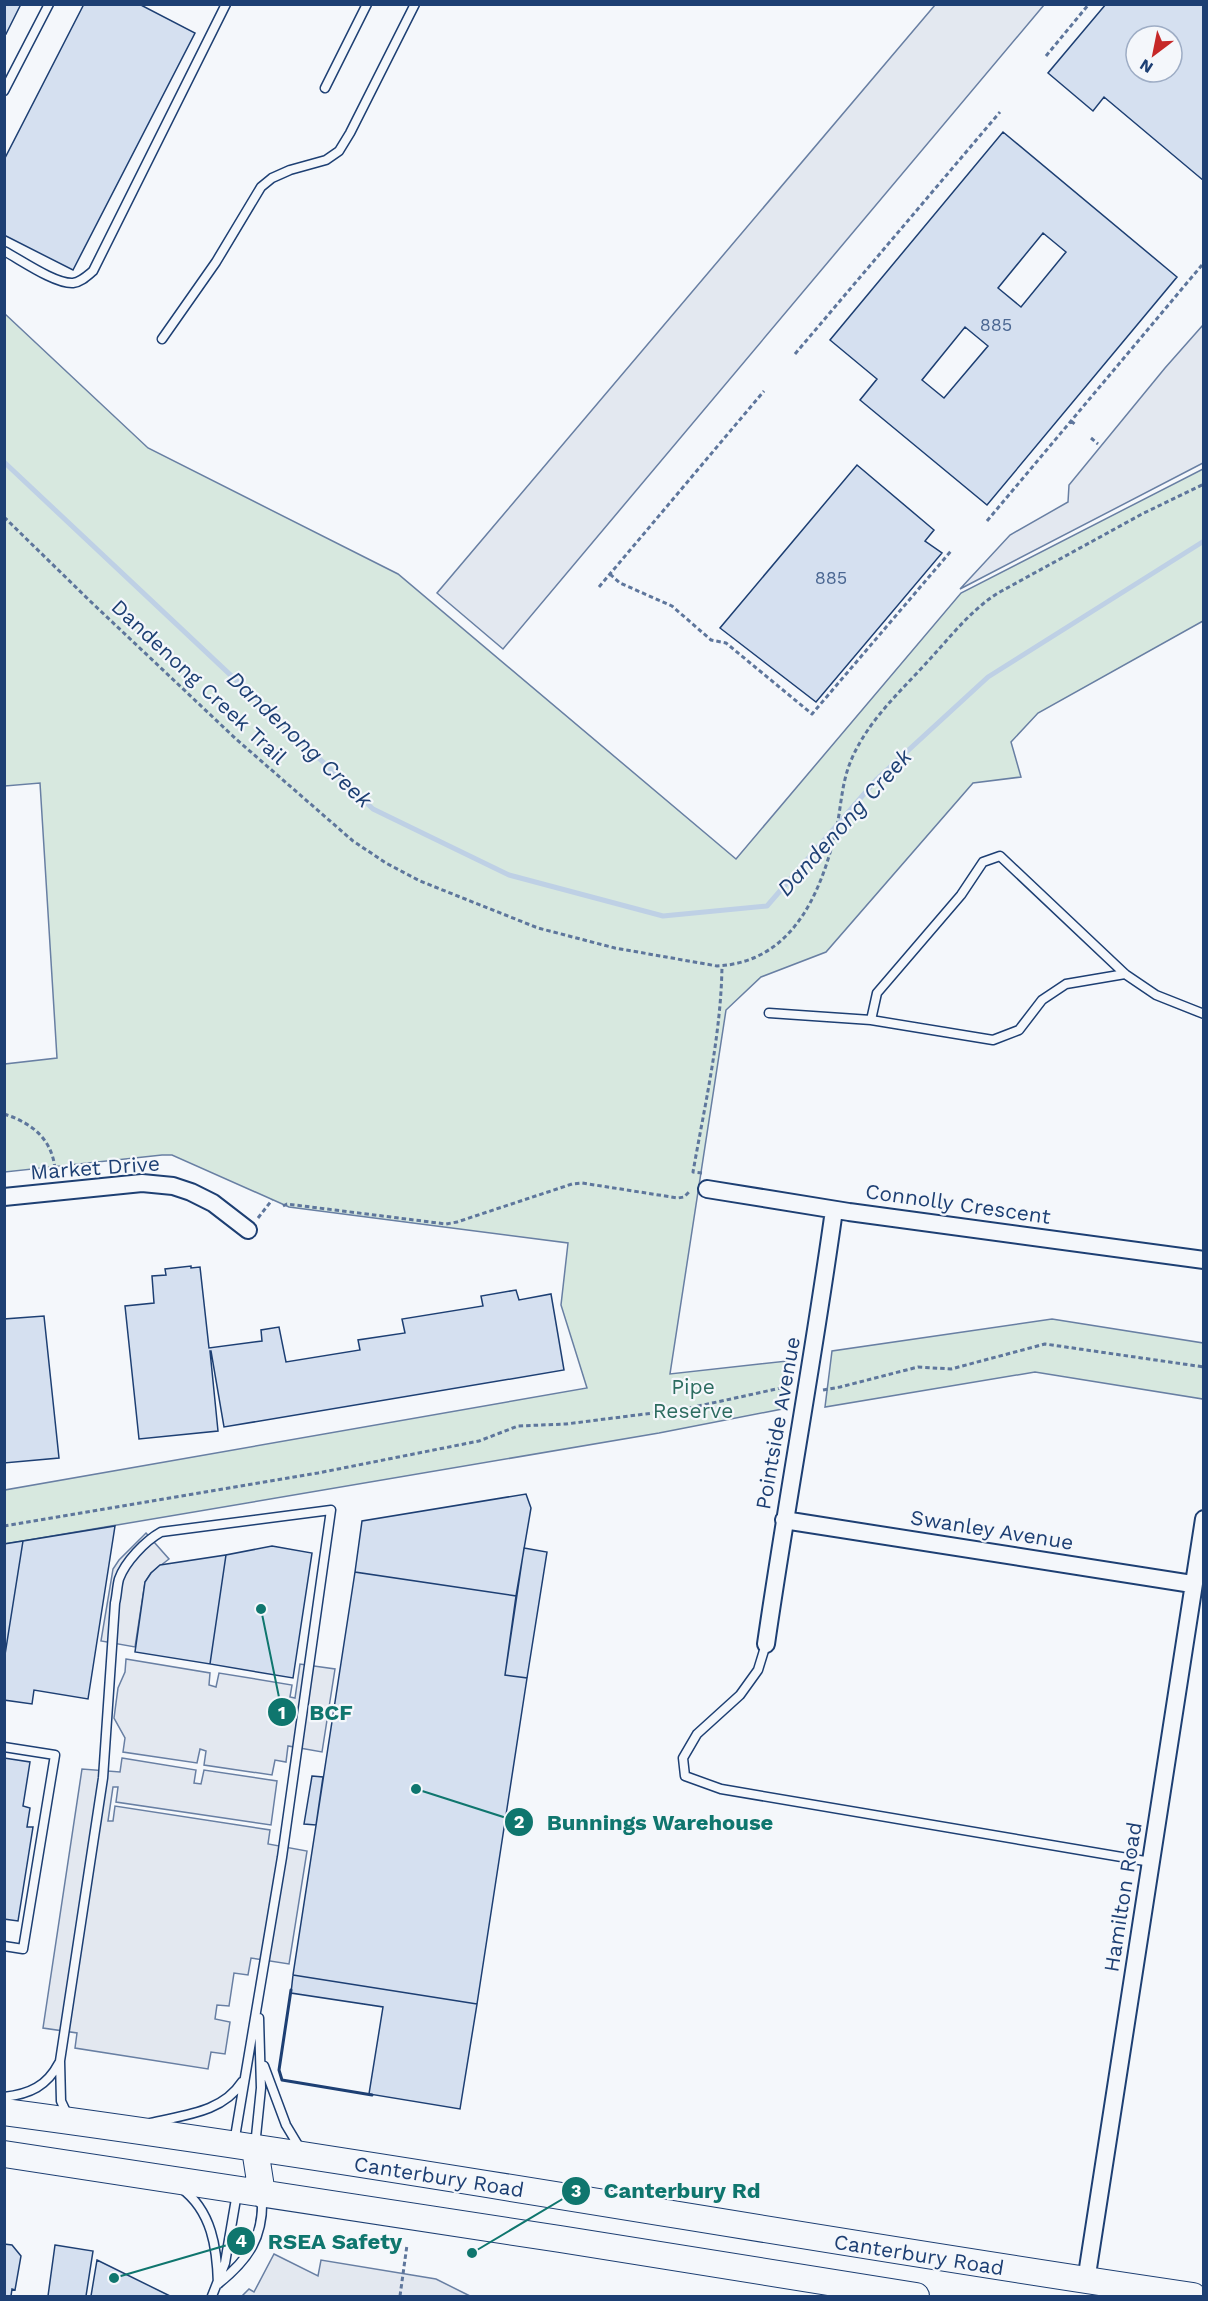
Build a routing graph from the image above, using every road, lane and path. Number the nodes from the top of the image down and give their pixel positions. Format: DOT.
graph roads {
  1 [pos="49,4"];
  2 [pos="226,4"];
  3 [pos="367,4"];
  4 [pos="415,4"];
  5 [pos="1089,4"];
  6 [pos="1046,56"];
  7 [pos="325,88"];
  8 [pos="4,91"];
  9 [pos="1000,112"];
  10 [pos="4,251"];
  11 [pos="1202,265"];
  12 [pos="162,339"];
  13 [pos="795,354"];
  14 [pos="764,391"];
  15 [pos="1071,421"];
  16 [pos="1076,425"];
  17 [pos="1091,438"];
  18 [pos="1098,444"];
  19 [pos="1203,484"];
  20 [pos="4,517"];
  21 [pos="987,521"];
  22 [pos="951,551"];
  23 [pos="610,574"];
  24 [pos="599,587"];
  25 [pos="722,966"];
  26 [pos="1125,974"];
  27 [pos="769,1013"];
  28 [pos="1203,1014"];
  29 [pos="871,1020"];
  30 [pos="4,1114"];
  31 [pos="55,1169"];
  32 [pos="693,1172"];
  33 [pos="692,1179"];
  34 [pos="699,1188"];
  35 [pos="4,1197"];
  36 [pos="272,1200"];
  37 [pos="283,1206"];
  38 [pos="834,1210"];
  39 [pos="248,1230"];
  40 [pos="1203,1260"];
  41 [pos="1203,1367"];
  42 [pos="786,1386"];
  43 [pos="823,1390"];
  44 [pos="784,1520"];
  45 [pos="1203,1521"];
  46 [pos="4,1526"];
  47 [pos="1192,1584"];
  48 [pos="766,1644"];
  49 [pos="4,1747"];
  50 [pos="1151,1862"];
  51 [pos="4,1946"];
  52 [pos="259,1999"];
  53 [pos="260,2051"];
  54 [pos="60,2061"];
  55 [pos="244,2079"];
  56 [pos="4,2097"];
  57 [pos="4,2112"];
  58 [pos="71,2121"];
  59 [pos="125,2129"];
  60 [pos="244,2147"];
  61 [pos="4,2154"];
  62 [pos="307,2156"];
  63 [pos="170,2180"];
  64 [pos="250,2192"];
  65 [pos="407,2245"];
  66 [pos="1086,2281"];
  67 [pos="218,2284"];
  68 [pos="212,2296"];
  69 [pos="400,2296"];
  70 [pos="916,2296"];
  71 [pos="1193,2296"];
  1 -- 8 [label="lane"];
  2 -- 10 [label="lane"];
  3 -- 7 [label="lane"];
  4 -- 12 [label="lane"];
  5 -- 6 [label="path"];
  9 -- 13 [label="path"];
  11 -- 15 [label="path"];
  14 -- 23 [label="path"];
  15 -- 16 [label="path"];
  15 -- 21 [label="path"];
  17 -- 18 [label="path"];
  19 -- 25 [label="path, Dandenong Creek Trail"];
  20 -- 25 [label="path, Dandenong Creek Trail"];
  22 -- 23 [label="path"];
  23 -- 24 [label="path"];
  25 -- 32 [label="path"];
  26 -- 28 [label="lane"];
  26 -- 29 [label="lane"];
  26 -- 29 [label="lane"];
  27 -- 29 [label="lane"];
  30 -- 31 [label="path"];
  32 -- 33 [label="path"];
  32 -- 34 [label="path"];
  34 -- 37 [label="path"];
  34 -- 38 [label="street, Connolly Crescent"];
  35 -- 39 [label="street, Market Drive"];
  36 -- 39 [label="path"];
  38 -- 40 [label="street, Connolly Crescent"];
  38 -- 44 [label="street, Pointside Avenue"];
  41 -- 43 [label="path"];
  42 -- 46 [label="path"];
  44 -- 47 [label="street, Swanley Avenue"];
  44 -- 48 [label="street, Pointside Avenue"];
  45 -- 47 [label="street, Hamilton Road"];
  47 -- 50 [label="street, Hamilton Road"];
  48 -- 50 [label="lane"];
  49 -- 51 [label="lane"];
  50 -- 66 [label="street, Hamilton Road"];
  52 -- 53 [label="lane"];
  52 -- 54 [label="lane"];
  52 -- 55 [label="lane"];
  53 -- 60 [label="lane"];
  53 -- 62 [label="lane"];
  54 -- 56 [label="lane"];
  54 -- 58 [label="lane"];
  55 -- 59 [label="lane"];
  55 -- 60 [label="lane"];
  57 -- 58 [label="main road, Canterbury Road"];
  58 -- 59 [label="main road, Canterbury Road"];
  59 -- 60 [label="main road, Canterbury Road"];
  60 -- 62 [label="main road, Canterbury Road"];
  60 -- 64 [label="main road"];
  61 -- 63 [label="main road, Canterbury Road"];
  62 -- 66 [label="main road, Canterbury Road"];
  63 -- 64 [label="main road, Canterbury Road"];
  63 -- 67 [label="lane"];
  64 -- 67 [label="lane"];
  64 -- 67 [label="lane"];
  64 -- 70 [label="main road, Canterbury Road"];
  65 -- 69 [label="path"];
  66 -- 71 [label="main road, Canterbury Road"];
  67 -- 68 [label="lane"];
}
